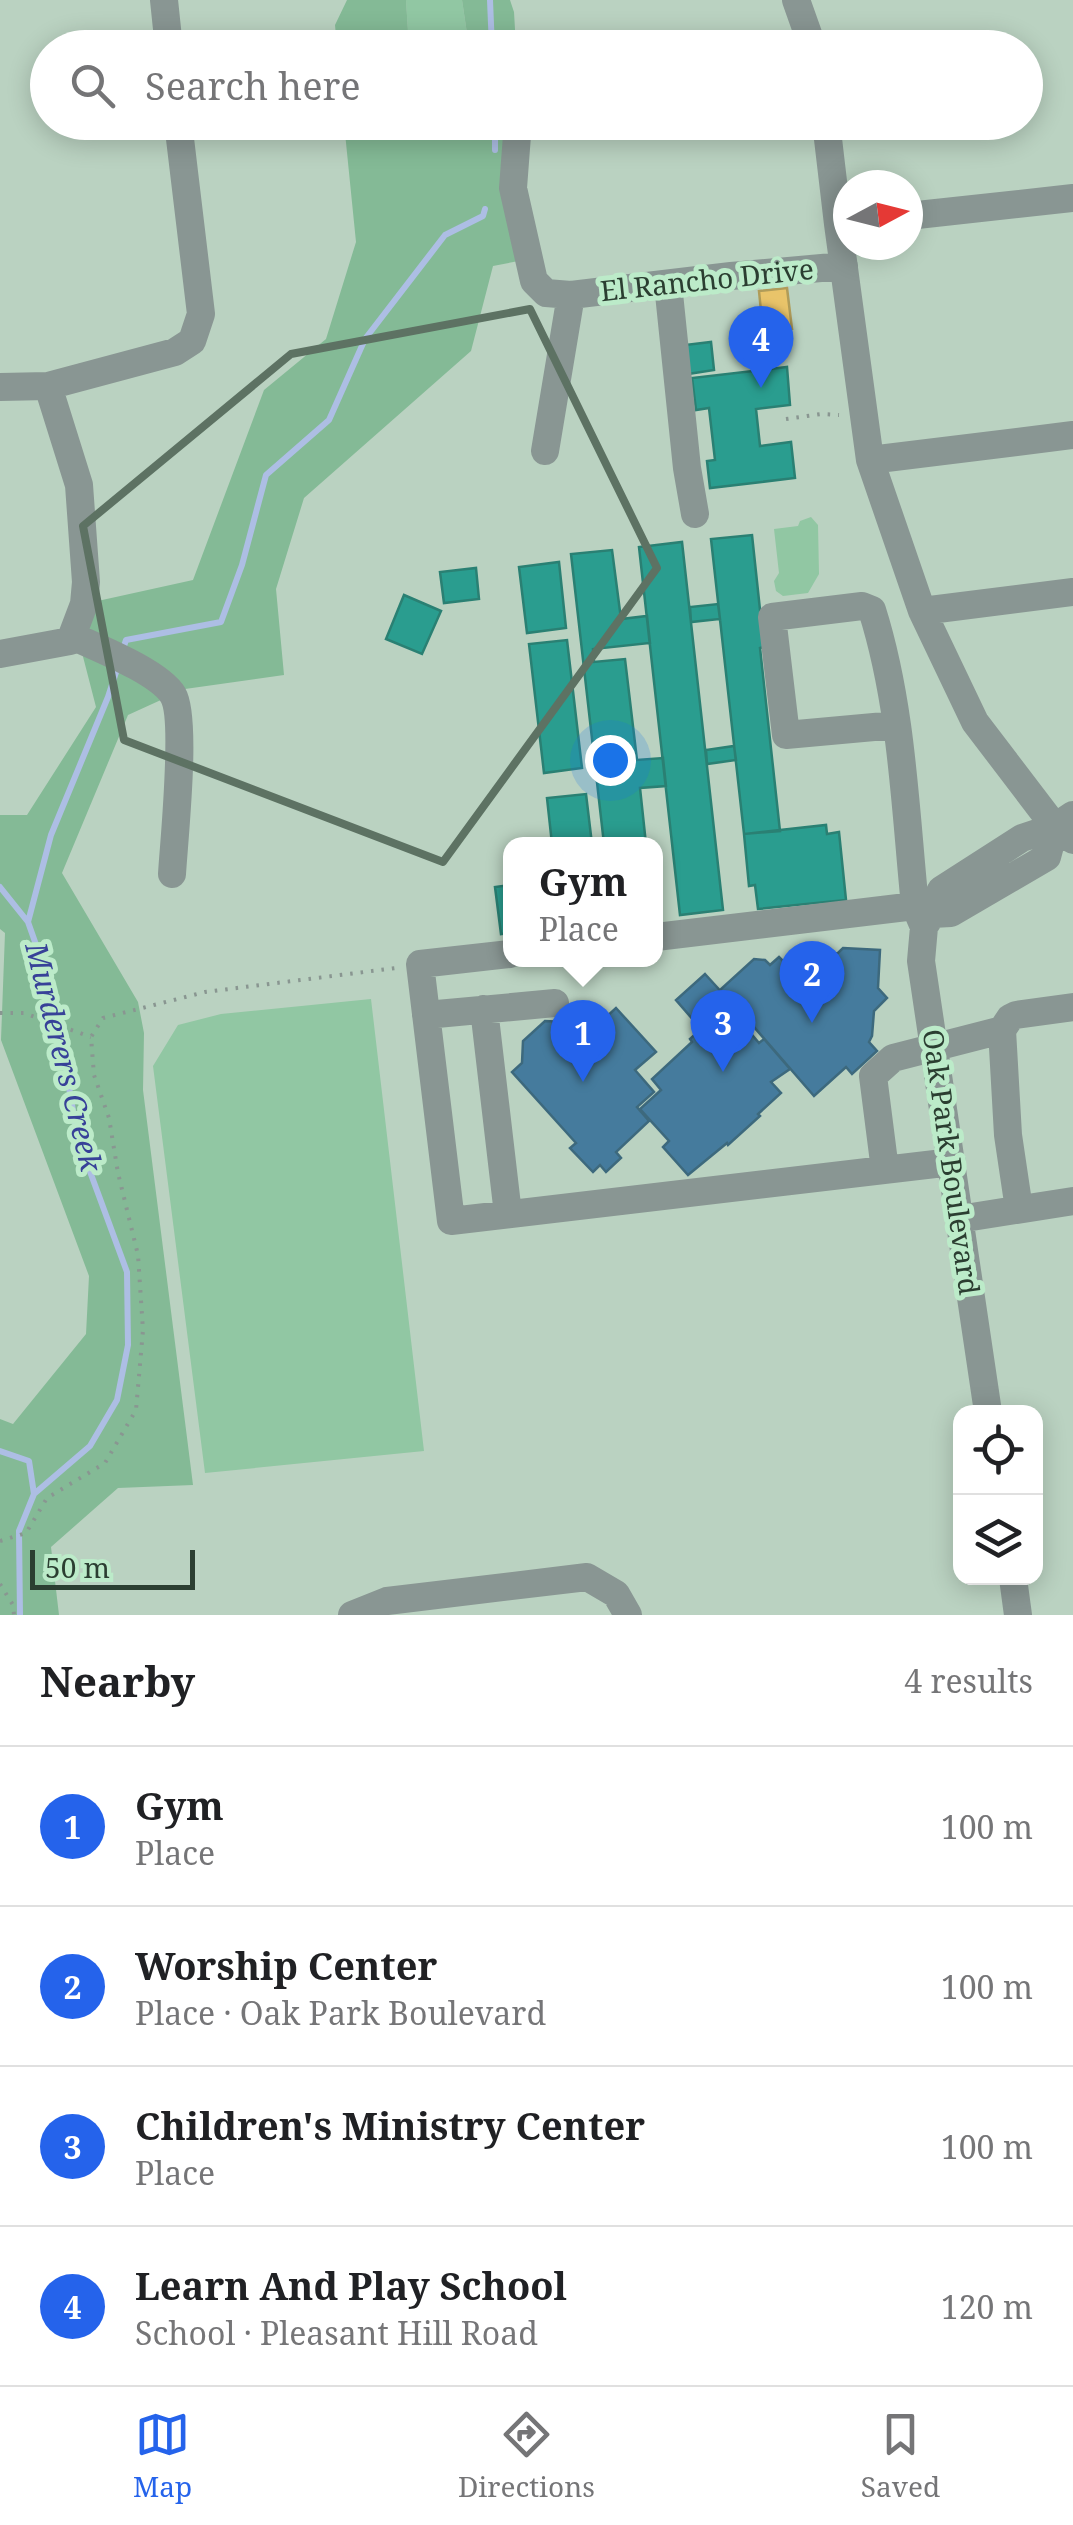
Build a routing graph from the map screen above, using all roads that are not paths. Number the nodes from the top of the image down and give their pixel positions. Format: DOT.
graph roads {
  1 [pos="164,0"];
  2 [pos="796,0"];
  3 [pos="816,0"];
  4 [pos="167,30"];
  5 [pos="806,30"];
  6 [pos="821,30"];
  7 [pos="180,140"];
  8 [pos="517,140"];
  9 [pos="829,140"];
  10 [pos="834,170"];
  11 [pos="1073,198"];
  12 [pos="923,214"];
  13 [pos="844,260"];
  14 [pos="844,266"];
  15 [pos="668,284"];
  16 [pos="571,295"];
  17 [pos="48,386"];
  18 [pos="0,387"];
  19 [pos="1073,435"];
  20 [pos="544,451"];
  21 [pos="870,460"];
  22 [pos="695,514"];
  23 [pos="1073,592"];
  24 [pos="922,611"];
  25 [pos="72,636"];
  26 [pos="0,654"];
  27 [pos="896,726"];
  28 [pos="1067,827"];
  29 [pos="172,874"];
  30 [pos="924,916"];
  31 [pos="663,935"];
  32 [pos="503,955"];
  33 [pos="555,1003"];
  34 [pos="1073,1008"];
  35 [pos="484,1009"];
  36 [pos="426,1015"];
  37 [pos="1002,1030"];
  38 [pos="934,1047"];
  39 [pos="952,1162"];
  40 [pos="886,1170"];
  41 [pos="1073,1201"];
  42 [pos="1019,1210"];
  43 [pos="508,1214"];
  44 [pos="959,1219"];
  45 [pos="987,1405"];
  46 [pos="1014,1585"];
  47 [pos="352,1615"];
  48 [pos="628,1615"];
  49 [pos="1018,1615"];
  1 -- 4 [label="street"];
  2 -- 5 [label="street"];
  3 -- 6 [label="street"];
  7 -- 17 [label="street"];
  8 -- 16 [label="street"];
  9 -- 10 [label="street"];
  11 -- 12 [label="street"];
  13 -- 14 [label="street"];
  14 -- 15 [label="street, El Rancho Drive"];
  14 -- 21 [label="street"];
  15 -- 16 [label="street, El Rancho Drive"];
  15 -- 22 [label="street"];
  16 -- 20 [label="street"];
  17 -- 18 [label="street"];
  17 -- 25 [label="street"];
  19 -- 21 [label="street"];
  21 -- 24 [label="street"];
  23 -- 24 [label="street"];
  24 -- 28 [label="street"];
  25 -- 26 [label="street"];
  25 -- 29 [label="street"];
  27 -- 27 [label="street, Oak Park Boulevard"];
  27 -- 30 [label="street, Oak Park Boulevard"];
  28 -- 30 [label="street"];
  30 -- 31 [label="street"];
  30 -- 38 [label="street, Oak Park Boulevard"];
  32 -- 36 [label="street"];
  33 -- 35 [label="street"];
  34 -- 37 [label="street"];
  35 -- 36 [label="street"];
  35 -- 43 [label="street"];
  36 -- 43 [label="street"];
  37 -- 38 [label="street"];
  37 -- 42 [label="street"];
  38 -- 39 [label="street, Oak Park Boulevard"];
  38 -- 40 [label="street"];
  39 -- 40 [label="street"];
  39 -- 44 [label="street, Oak Park Boulevard"];
  40 -- 43 [label="street"];
  41 -- 42 [label="street"];
  42 -- 44 [label="street"];
  44 -- 45 [label="street, Oak Park Boulevard"];
  46 -- 49 [label="street"];
  47 -- 48 [label="street"];
}
